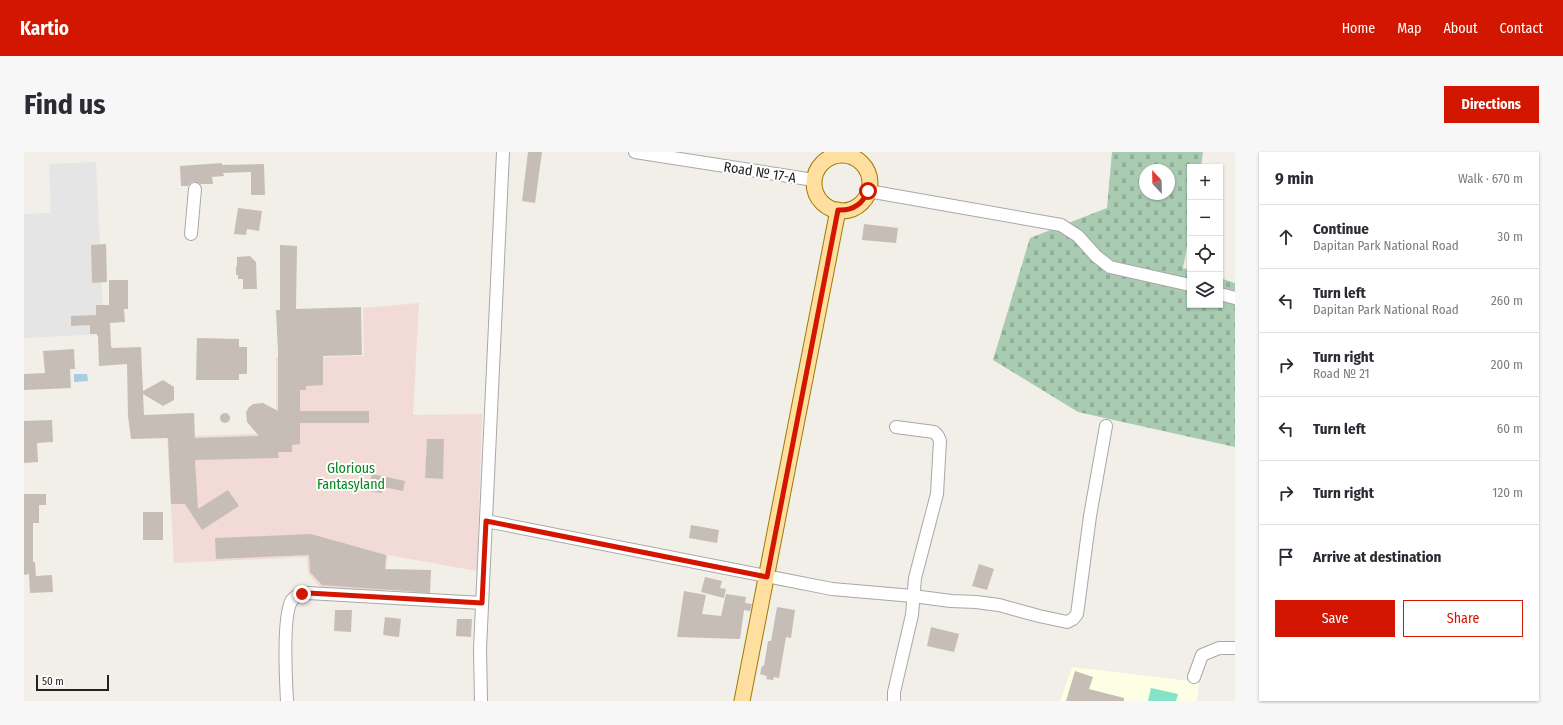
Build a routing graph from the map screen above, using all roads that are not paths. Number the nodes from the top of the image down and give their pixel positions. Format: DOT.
graph roads {
  1 [pos="503,152"];
  2 [pos="635,152"];
  3 [pos="848,154"];
  4 [pos="814,180"];
  5 [pos="195,189"];
  6 [pos="868,191"];
  7 [pos="838,210"];
  8 [pos="191,234"];
  9 [pos="1187,284"];
  10 [pos="1223,295"];
  11 [pos="1235,298"];
  12 [pos="1106,426"];
  13 [pos="896,427"];
  14 [pos="486,521"];
  15 [pos="767,577"];
  16 [pos="913,596"];
  17 [pos="482,603"];
  18 [pos="1235,648"];
  19 [pos="1194,677"];
  20 [pos="287,701"];
  21 [pos="481,701"];
  22 [pos="742,701"];
  23 [pos="894,701"];
  1 -- 14 [label="street"];
  2 -- 4 [label="street, Road № 17-A"];
  3 -- 4 [label="main road"];
  3 -- 6 [label="main road"];
  4 -- 7 [label="main road"];
  5 -- 8 [label="street"];
  6 -- 7 [label="main road"];
  6 -- 9 [label="street"];
  7 -- 15 [label="main road"];
  10 -- 11 [label="street"];
  12 -- 16 [label="street"];
  13 -- 16 [label="street"];
  14 -- 15 [label="street"];
  14 -- 17 [label="street"];
  15 -- 16 [label="street"];
  15 -- 22 [label="main road"];
  16 -- 23 [label="street"];
  17 -- 20 [label="street"];
  17 -- 21 [label="street"];
  18 -- 19 [label="street"];
}
